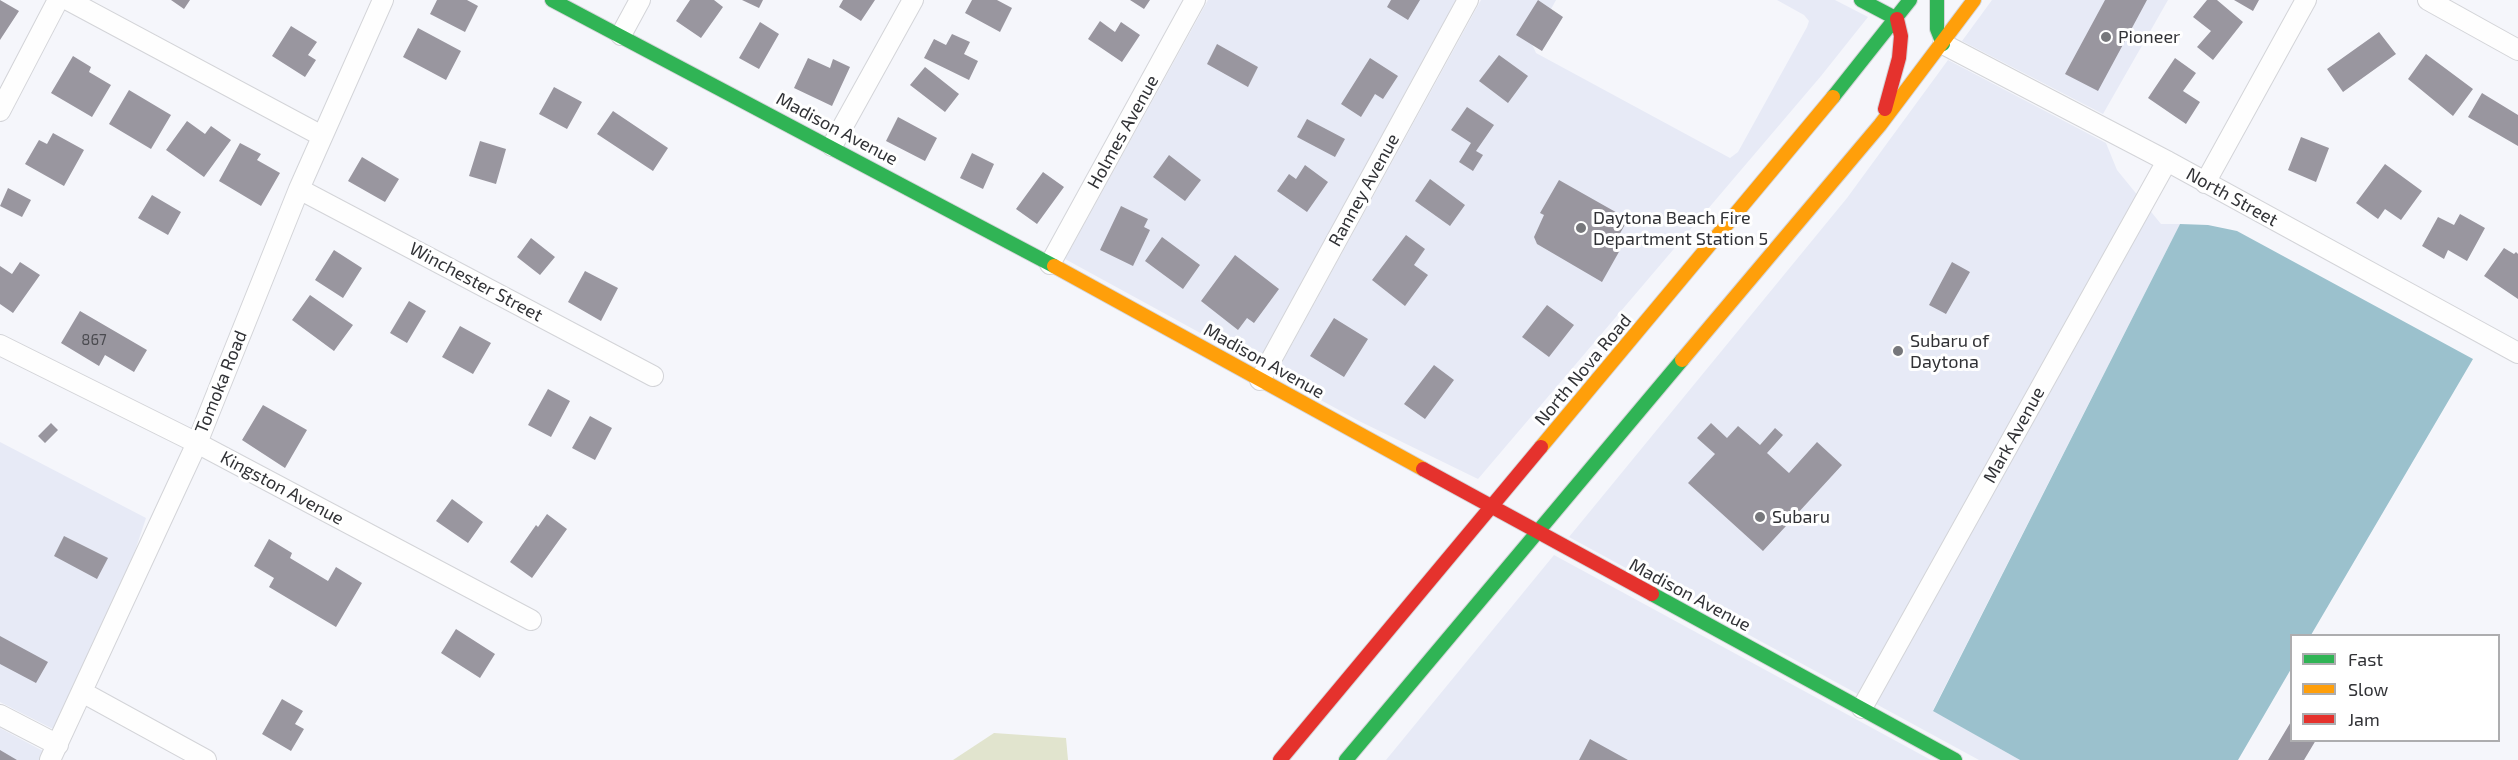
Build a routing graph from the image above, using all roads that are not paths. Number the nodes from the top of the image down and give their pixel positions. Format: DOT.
graph roads {
  1 [pos="58,0"];
  2 [pos="68,0"];
  3 [pos="383,0"];
  4 [pos="552,0"];
  5 [pos="640,0"];
  6 [pos="913,0"];
  7 [pos="1195,0"];
  8 [pos="1468,0"];
  9 [pos="1861,0"];
  10 [pos="1910,0"];
  11 [pos="1937,0"];
  12 [pos="1974,0"];
  13 [pos="2306,0"];
  14 [pos="2428,0"];
  15 [pos="1897,19"];
  16 [pos="621,35"];
  17 [pos="1943,44"];
  18 [pos="2518,50"];
  19 [pos="0,111"];
  20 [pos="1880,125"];
  21 [pos="322,136"];
  22 [pos="832,146"];
  23 [pos="2167,161"];
  24 [pos="2205,183"];
  25 [pos="299,189"];
  26 [pos="1050,264"];
  27 [pos="0,345"];
  28 [pos="2518,353"];
  29 [pos="653,376"];
  30 [pos="1260,380"];
  31 [pos="197,443"];
  32 [pos="1492,507"];
  33 [pos="1537,533"];
  34 [pos="531,620"];
  35 [pos="82,692"];
  36 [pos="1862,708"];
  37 [pos="0,715"];
  38 [pos="54,752"];
  39 [pos="206,760"];
  40 [pos="1280,760"];
  41 [pos="1346,760"];
  42 [pos="1955,760"];
  1 -- 19 [label="street"];
  2 -- 21 [label="street"];
  3 -- 21 [label="street, Tomoka Road"];
  4 -- 16 [label="main road, Madison Avenue"];
  5 -- 16 [label="street"];
  6 -- 22 [label="street"];
  7 -- 26 [label="street, Holmes Avenue"];
  8 -- 30 [label="street, Ranney Avenue"];
  9 -- 15 [label="main road"];
  10 -- 15 [label="main road, North Nova Road"];
  11 -- 17 [label="main road"];
  12 -- 17 [label="main road"];
  13 -- 24 [label="street"];
  14 -- 18 [label="street"];
  15 -- 20 [label="main road"];
  15 -- 32 [label="main road, North Nova Road"];
  16 -- 22 [label="main road, Madison Avenue"];
  17 -- 20 [label="main road"];
  17 -- 23 [label="street, North Street"];
  20 -- 33 [label="main road"];
  21 -- 25 [label="street, Tomoka Road"];
  22 -- 26 [label="main road, Madison Avenue"];
  23 -- 24 [label="street, North Street"];
  23 -- 36 [label="street, Mark Avenue"];
  24 -- 28 [label="street, North Street"];
  25 -- 29 [label="street, Winchester Street"];
  25 -- 31 [label="street, Tomoka Road"];
  26 -- 30 [label="main road, Madison Avenue"];
  27 -- 31 [label="street, Kingston Avenue"];
  30 -- 32 [label="main road, Madison Avenue"];
  31 -- 34 [label="street, Kingston Avenue"];
  31 -- 35 [label="street, Tomoka Road"];
  32 -- 33 [label="main road, Madison Avenue"];
  32 -- 40 [label="main road, North Nova Road"];
  33 -- 36 [label="main road, Madison Avenue"];
  33 -- 41 [label="main road"];
  35 -- 38 [label="street, Tomoka Road"];
  35 -- 39 [label="street"];
  36 -- 42 [label="main road, Madison Avenue"];
  37 -- 38 [label="street"];
}
